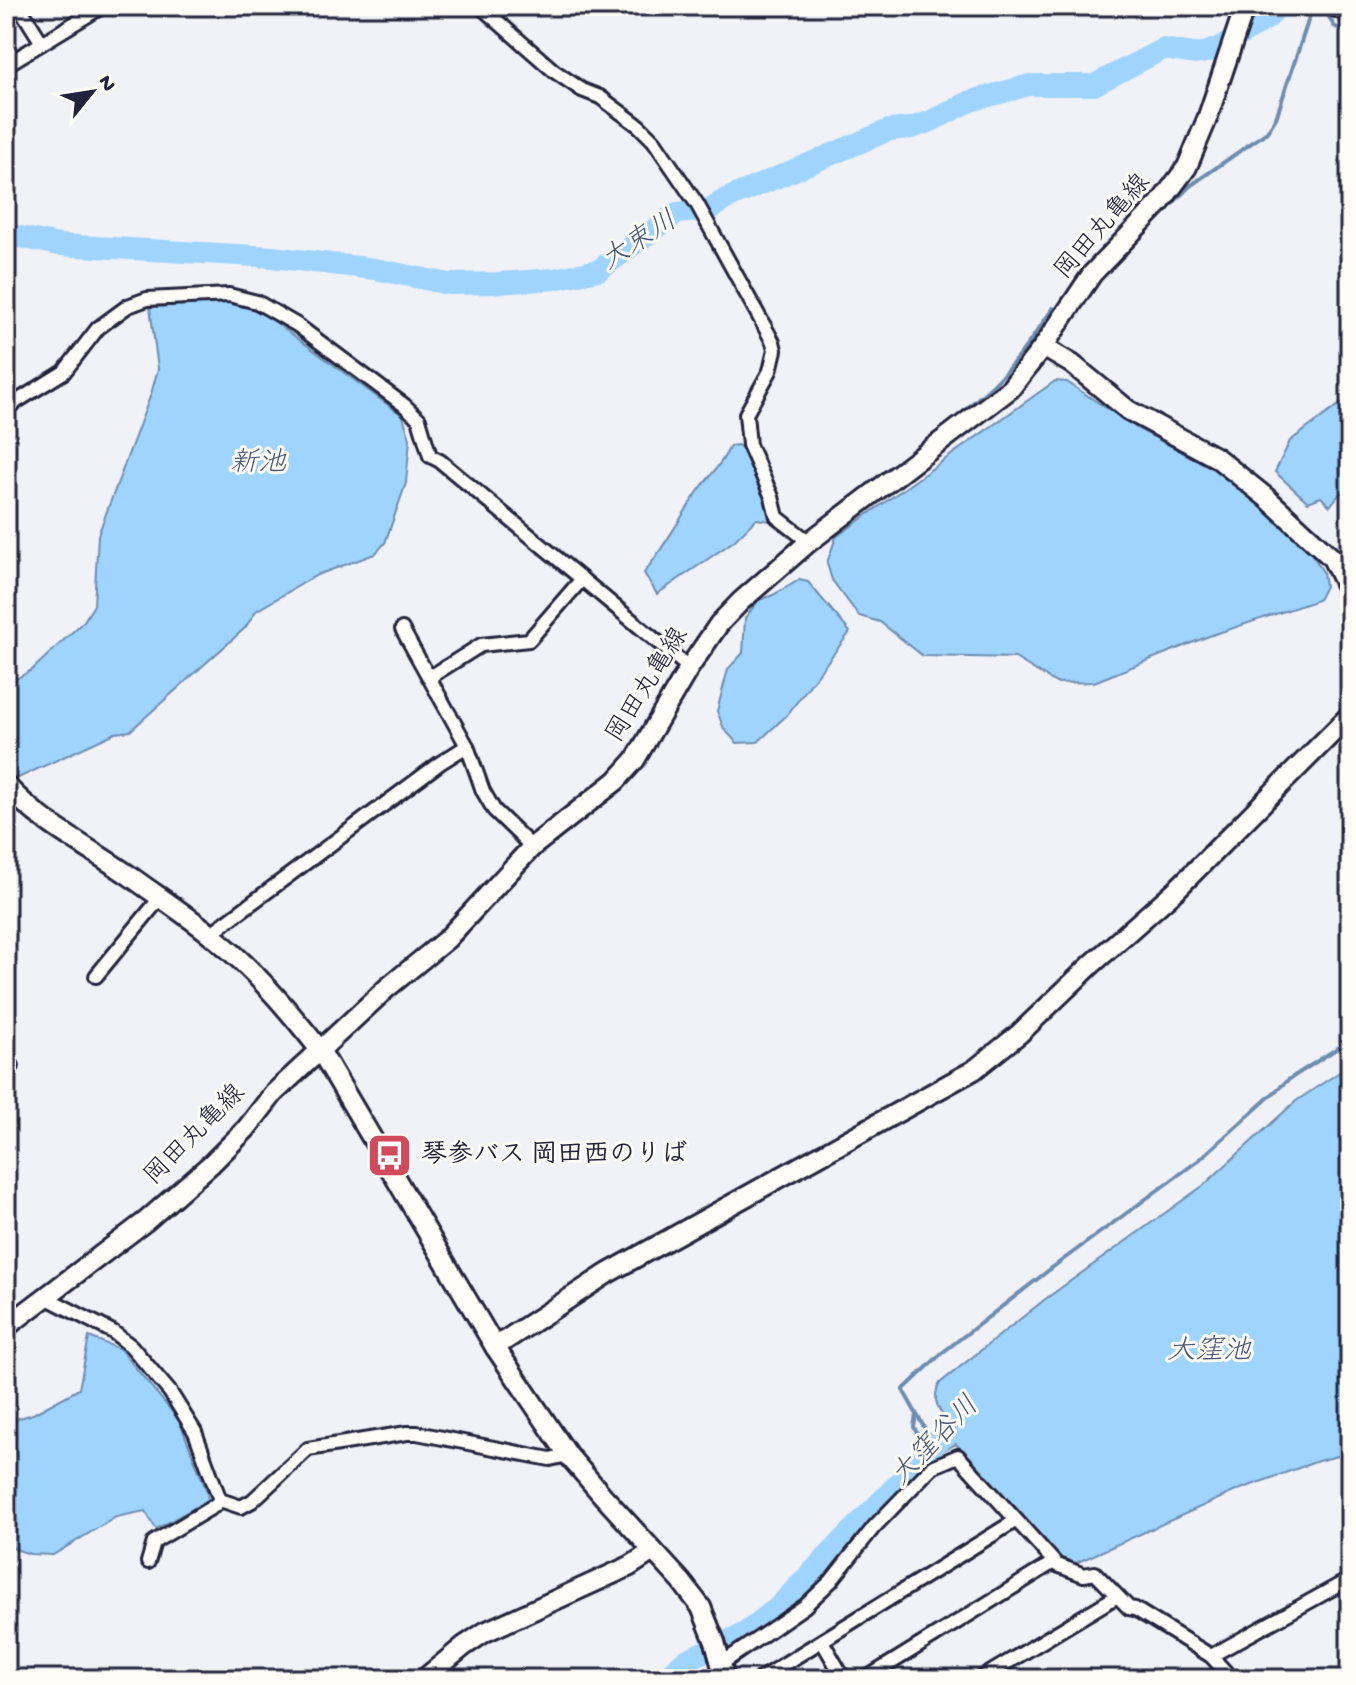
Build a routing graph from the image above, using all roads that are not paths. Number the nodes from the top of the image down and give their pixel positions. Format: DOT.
graph roads {
  1 [pos="19,6"];
  2 [pos="103,6"];
  3 [pos="480,6"];
  4 [pos="1332,7"];
  5 [pos="1242,15"];
  6 [pos="1350,17"];
  7 [pos="42,43"];
  8 [pos="6,65"];
  9 [pos="1043,347"];
  10 [pos="6,408"];
  11 [pos="809,542"];
  12 [pos="582,579"];
  13 [pos="1348,583"];
  14 [pos="402,629"];
  15 [pos="689,668"];
  16 [pos="430,677"];
  17 [pos="1350,715"];
  18 [pos="467,746"];
  19 [pos="6,785"];
  20 [pos="532,847"];
  21 [pos="160,898"];
  22 [pos="210,934"];
  23 [pos="96,976"];
  24 [pos="320,1050"];
  25 [pos="6,1059"];
  26 [pos="6,1072"];
  27 [pos="47,1298"];
  28 [pos="8,1319"];
  29 [pos="495,1347"];
  30 [pos="568,1455"];
  31 [pos="220,1500"];
  32 [pos="1015,1521"];
  33 [pos="653,1551"];
  34 [pos="148,1562"];
  35 [pos="1054,1562"];
  36 [pos="1350,1579"];
  37 [pos="1117,1596"];
  38 [pos="822,1641"];
  39 [pos="1211,1656"];
  40 [pos="720,1660"];
  41 [pos="424,1679"];
  42 [pos="760,1679"];
  43 [pos="844,1679"];
  44 [pos="865,1679"];
  45 [pos="980,1679"];
  46 [pos="1232,1679"];
  1 -- 7 [label="street"];
  2 -- 7 [label="street"];
  3 -- 11 [label="street"];
  4 -- 6 [label="street"];
  5 -- 9 [label="street, 岡田丸亀線"];
  7 -- 8 [label="street"];
  9 -- 11 [label="street, 岡田丸亀線"];
  9 -- 13 [label="street"];
  10 -- 12 [label="street"];
  11 -- 15 [label="street, 岡田丸亀線"];
  12 -- 15 [label="street"];
  12 -- 16 [label="street"];
  14 -- 16 [label="street"];
  15 -- 20 [label="street, 岡田丸亀線"];
  16 -- 18 [label="street"];
  17 -- 29 [label="street"];
  18 -- 20 [label="street"];
  18 -- 22 [label="street"];
  19 -- 21 [label="street"];
  20 -- 24 [label="street, 岡田丸亀線"];
  21 -- 22 [label="street"];
  21 -- 23 [label="street"];
  22 -- 24 [label="street"];
  24 -- 27 [label="street, 岡田丸亀線"];
  24 -- 29 [label="street"];
  25 -- 26 [label="street"];
  27 -- 28 [label="street, 岡田丸亀線"];
  27 -- 31 [label="street"];
  29 -- 30 [label="street"];
  30 -- 31 [label="street"];
  30 -- 33 [label="street"];
  31 -- 34 [label="street"];
  32 -- 35 [label="street"];
  32 -- 38 [label="street"];
  32 -- 40 [label="street"];
  33 -- 40 [label="street"];
  33 -- 41 [label="street"];
  35 -- 37 [label="street"];
  35 -- 44 [label="street"];
  36 -- 39 [label="street"];
  37 -- 39 [label="street"];
  37 -- 45 [label="street"];
  38 -- 42 [label="street"];
  38 -- 43 [label="street"];
  39 -- 46 [label="street"];
}
